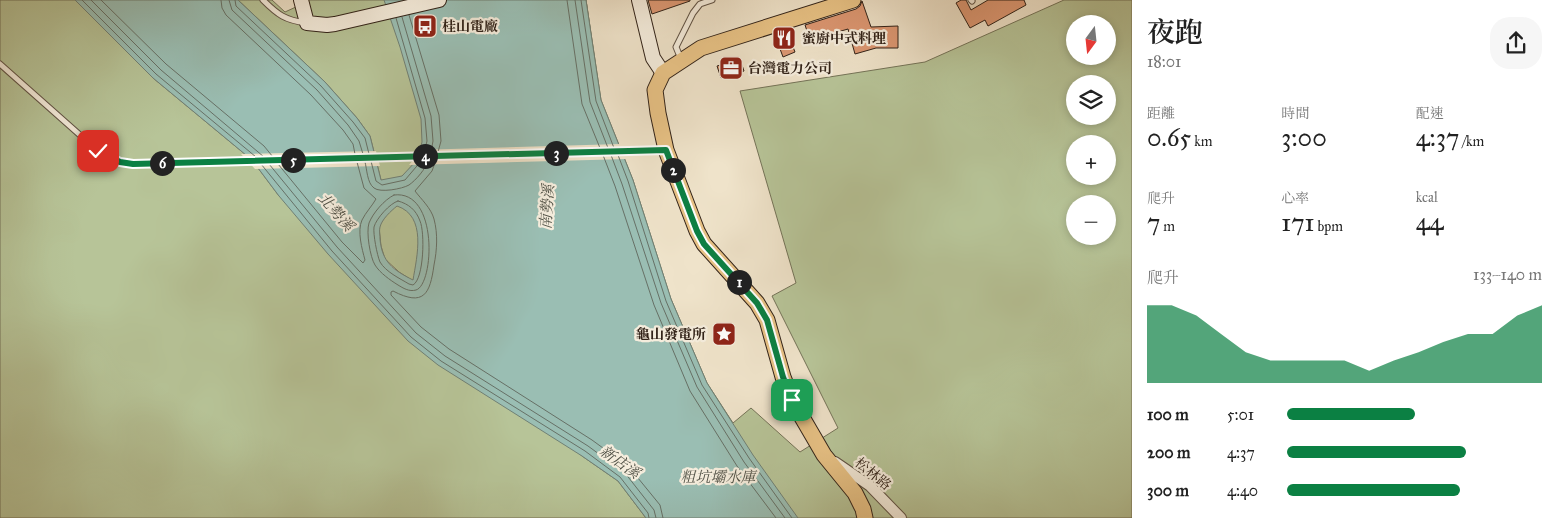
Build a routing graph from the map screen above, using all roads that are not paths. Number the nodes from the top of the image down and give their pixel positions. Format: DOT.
graph roads {
  1 [pos="263,0"];
  2 [pos="301,0"];
  3 [pos="439,0"];
  4 [pos="639,0"];
  5 [pos="712,0"];
  6 [pos="853,0"];
  7 [pos="307,23"];
  8 [pos="681,60"];
  9 [pos="0,64"];
  10 [pos="663,74"];
  11 [pos="666,150"];
  12 [pos="824,455"];
  13 [pos="865,518"];
  14 [pos="901,518"];
  1 -- 7 [label="lane"];
  2 -- 7 [label="street"];
  3 -- 7 [label="street"];
  4 -- 10 [label="street"];
  5 -- 8 [label="lane"];
  6 -- 8 [label="main road"];
  8 -- 10 [label="main road"];
  9 -- 11 [label="lane"];
  10 -- 11 [label="main road"];
  11 -- 12 [label="main road"];
  12 -- 13 [label="main road"];
  12 -- 14 [label="street, 松林路"];
}
